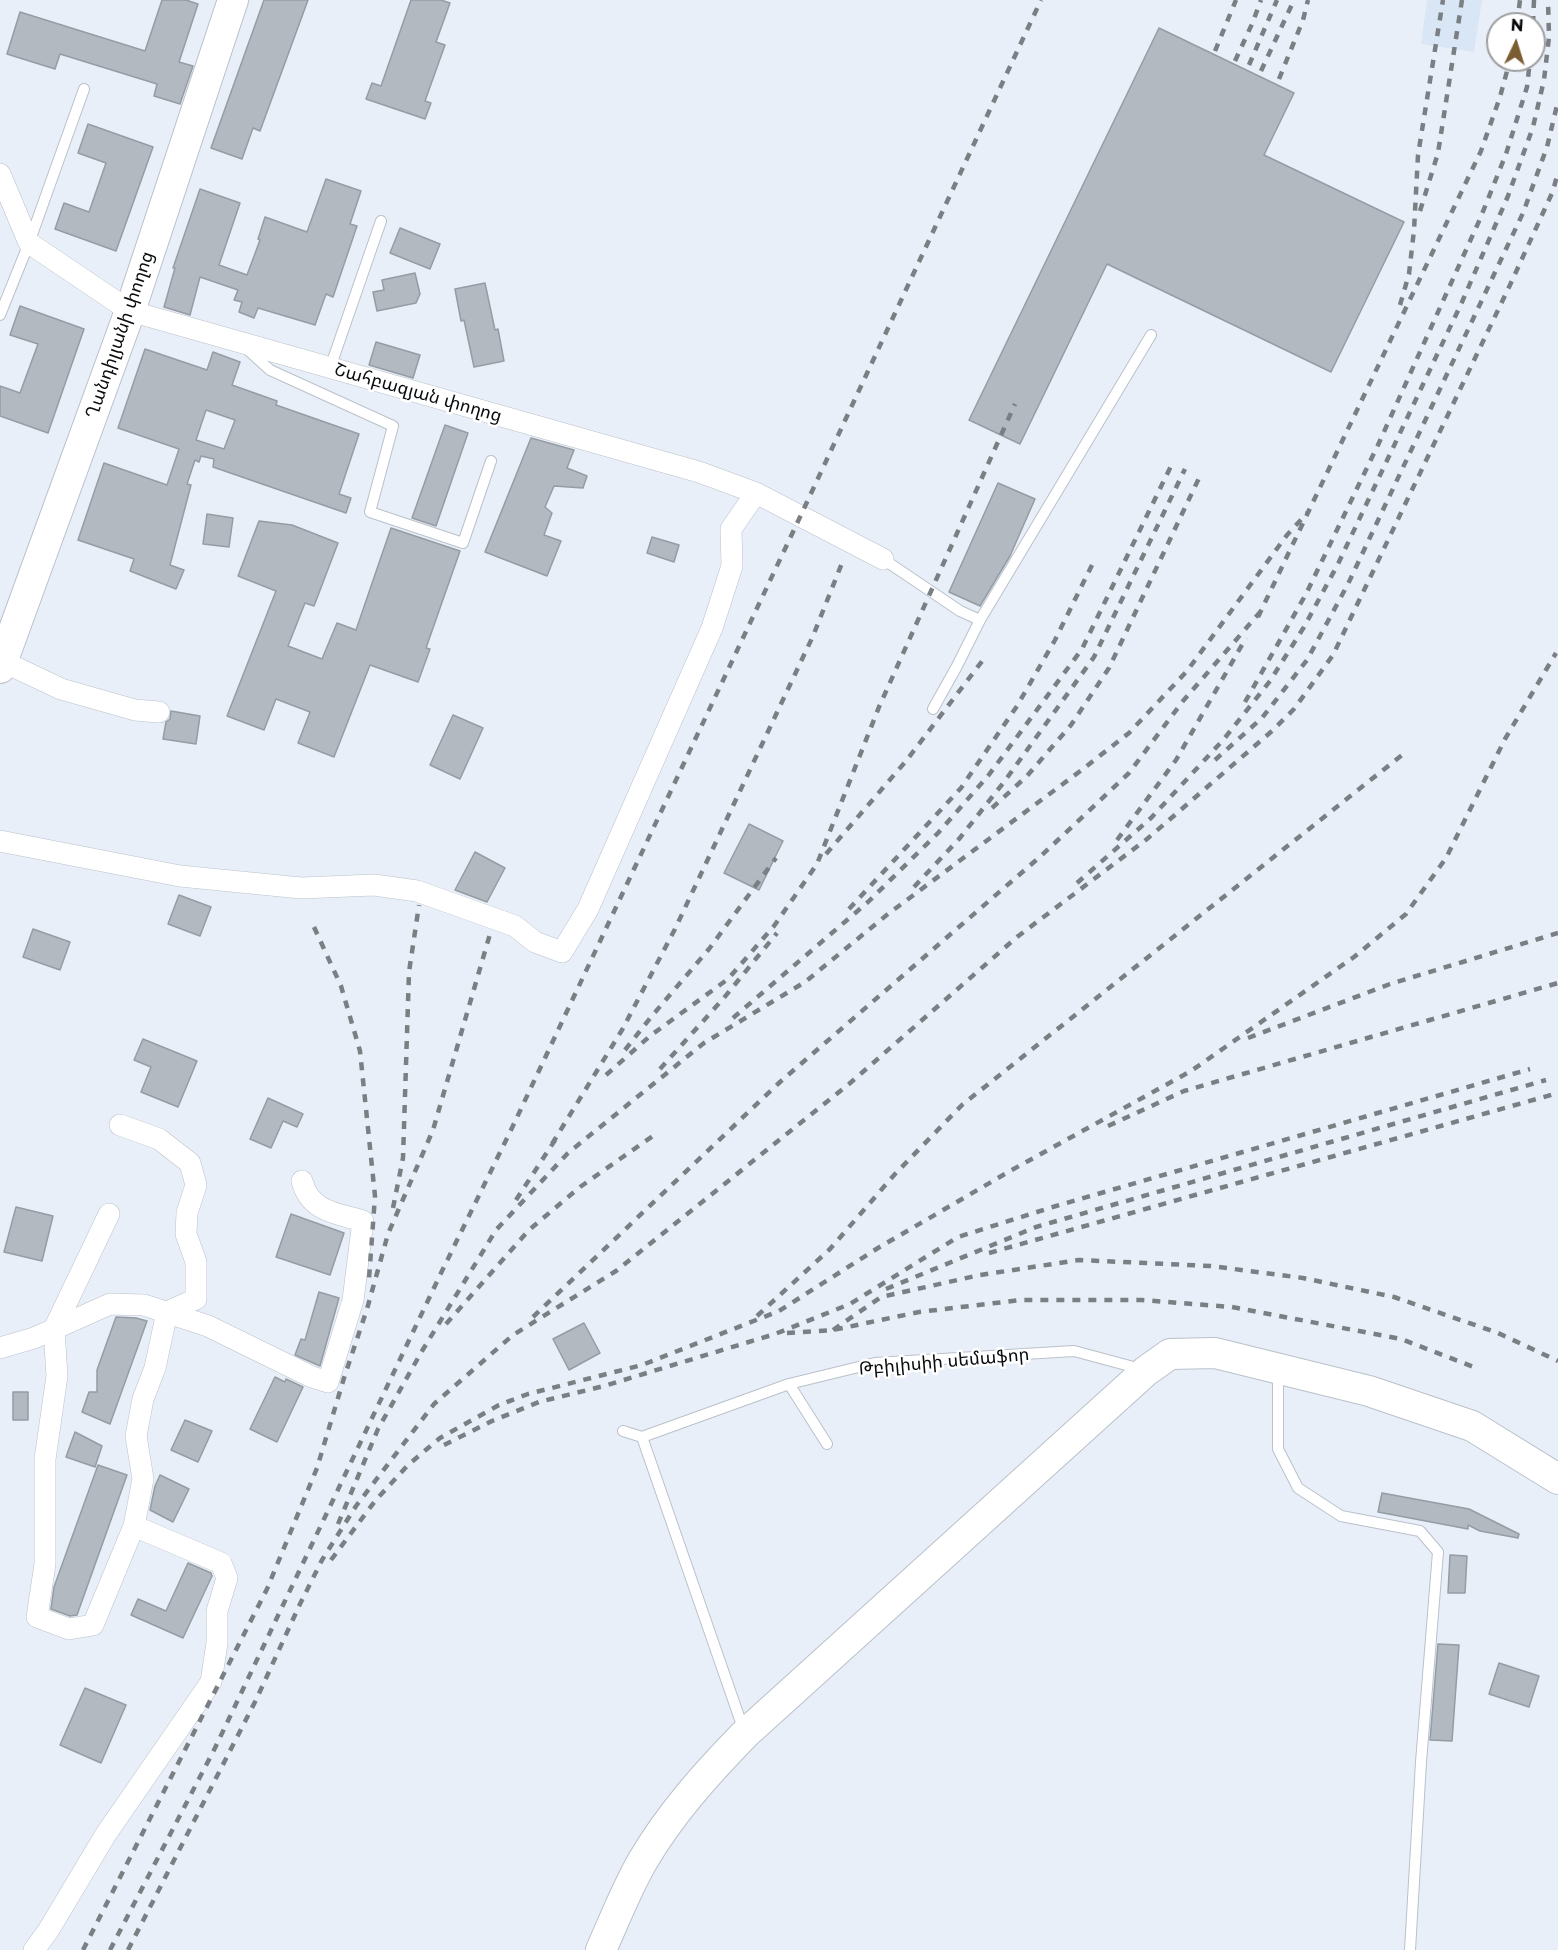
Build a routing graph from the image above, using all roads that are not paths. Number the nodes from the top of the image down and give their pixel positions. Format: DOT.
graph roads {
  1 [pos="233,0"];
  2 [pos="84,88"];
  3 [pos="0,174"];
  4 [pos="381,221"];
  5 [pos="29,243"];
  6 [pos="130,311"];
  7 [pos="0,315"];
  8 [pos="1151,335"];
  9 [pos="241,343"];
  10 [pos="330,368"];
  11 [pos="490,461"];
  12 [pos="756,493"];
  13 [pos="884,558"];
  14 [pos="980,620"];
  15 [pos="1,663"];
  16 [pos="933,709"];
  17 [pos="159,712"];
  18 [pos="0,841"];
  19 [pos="120,1125"];
  20 [pos="302,1181"];
  21 [pos="109,1214"];
  22 [pos="167,1312"];
  23 [pos="54,1329"];
  24 [pos="0,1348"];
  25 [pos="1278,1368"];
  26 [pos="1146,1371"];
  27 [pos="789,1384"];
  28 [pos="623,1431"];
  29 [pos="642,1437"];
  30 [pos="827,1444"];
  31 [pos="1558,1479"];
  32 [pos="134,1527"];
  33 [pos="745,1734"];
  34 [pos="34,1950"];
  35 [pos="601,1950"];
  36 [pos="1410,1950"];
  1 -- 6 [label="street, Ղանդիլյանի փողոց"];
  2 -- 5 [label="lane"];
  3 -- 5 [label="street"];
  4 -- 10 [label="lane"];
  5 -- 6 [label="street, Շահբազյան փողոց"];
  5 -- 7 [label="lane"];
  6 -- 9 [label="street, Շահբազյան փողոց"];
  6 -- 15 [label="street, Ղանդիլյանի փողոց"];
  8 -- 14 [label="lane"];
  9 -- 10 [label="street, Շահբազյան փողոց"];
  9 -- 11 [label="lane"];
  10 -- 12 [label="street, Շահբազյան փողոց"];
  12 -- 13 [label="street, Շահբազյան փողոց"];
  12 -- 18 [label="street"];
  13 -- 14 [label="lane"];
  14 -- 16 [label="lane"];
  15 -- 17 [label="street"];
  19 -- 22 [label="street"];
  20 -- 22 [label="street"];
  21 -- 23 [label="street"];
  22 -- 23 [label="street"];
  22 -- 32 [label="street"];
  23 -- 24 [label="street"];
  23 -- 32 [label="street"];
  25 -- 26 [label="street"];
  25 -- 31 [label="street"];
  25 -- 36 [label="lane"];
  26 -- 27 [label="lane, Թբիլիսիի սեմաֆոր"];
  26 -- 33 [label="street"];
  27 -- 29 [label="lane, Թբիլիսիի սեմաֆոր"];
  27 -- 30 [label="lane"];
  28 -- 29 [label="lane"];
  29 -- 33 [label="lane"];
  32 -- 34 [label="street"];
  33 -- 35 [label="street"];
}
